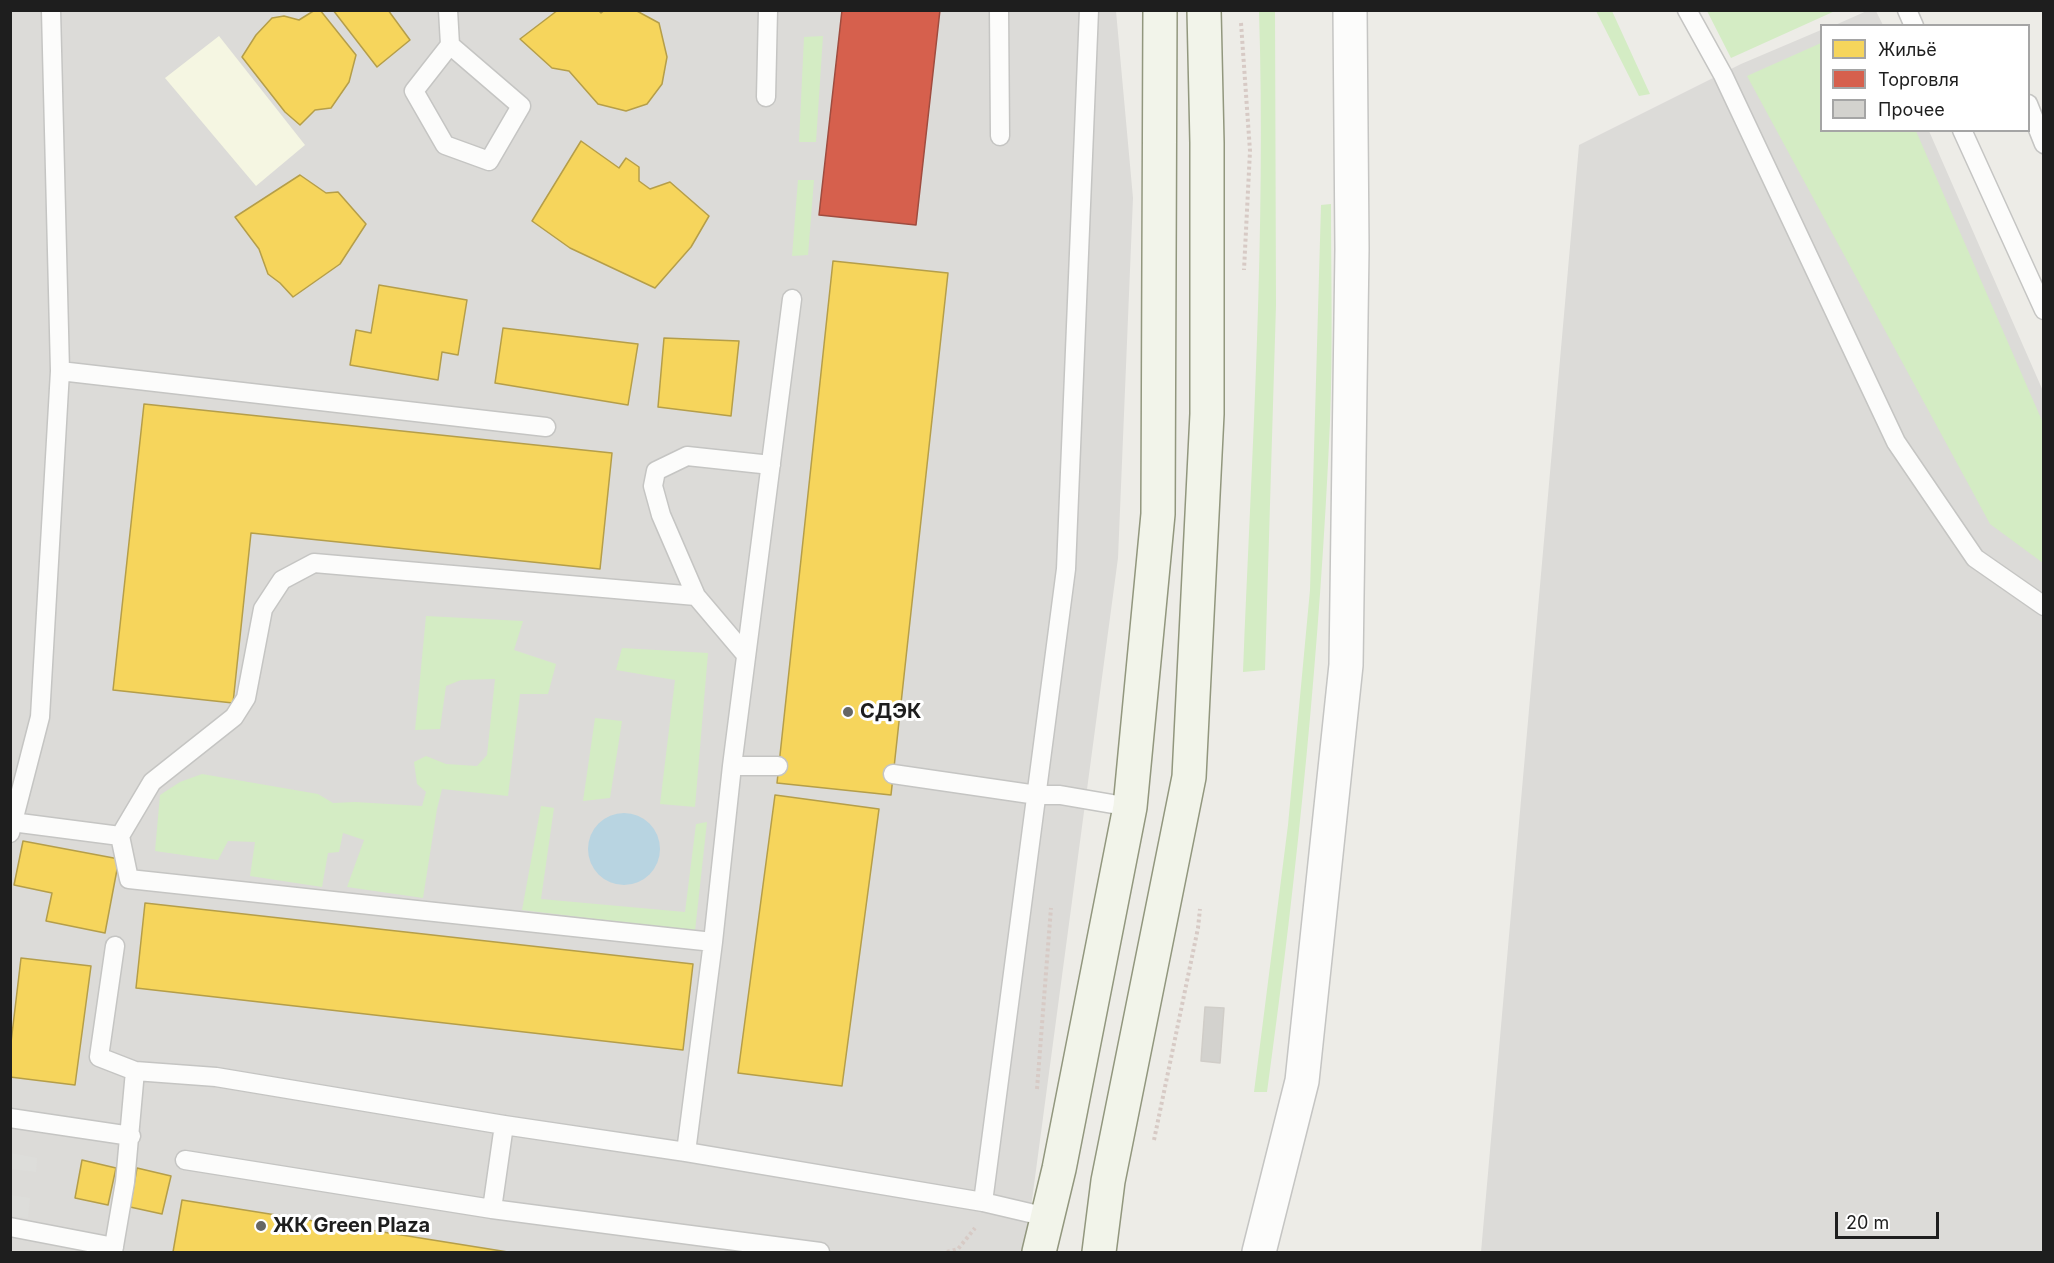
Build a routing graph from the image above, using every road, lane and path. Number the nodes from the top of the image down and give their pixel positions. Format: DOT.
graph roads {
  1 [pos="51,10"];
  2 [pos="448,10"];
  3 [pos="768,10"];
  4 [pos="999,10"];
  5 [pos="1089,10"];
  6 [pos="1160,10"];
  7 [pos="1204,10"];
  8 [pos="1350,10"];
  9 [pos="1688,10"];
  10 [pos="1907,10"];
  11 [pos="1913,24"];
  12 [pos="450,45"];
  13 [pos="766,97"];
  14 [pos="2030,109"];
  15 [pos="1963,132"];
  16 [pos="999,136"];
  17 [pos="2043,144"];
  18 [pos="792,299"];
  19 [pos="2043,310"];
  20 [pos="60,371"];
  21 [pos="546,428"];
  22 [pos="771,465"];
  23 [pos="696,597"];
  24 [pos="2043,606"];
  25 [pos="746,655"];
  26 [pos="732,766"];
  27 [pos="778,766"];
  28 [pos="893,774"];
  29 [pos="1037,795"];
  30 [pos="1130,807"];
  31 [pos="11,828"];
  32 [pos="120,836"];
  33 [pos="713,942"];
  34 [pos="114,946"];
  35 [pos="135,1071"];
  36 [pos="10,1118"];
  37 [pos="504,1125"];
  38 [pos="131,1136"];
  39 [pos="686,1152"];
  40 [pos="185,1160"];
  41 [pos="983,1202"];
  42 [pos="492,1209"];
  43 [pos="1047,1217"];
  44 [pos="10,1227"];
  45 [pos="113,1250"];
  46 [pos="820,1252"];
  47 [pos="1039,1252"];
  48 [pos="1099,1252"];
  49 [pos="1259,1252"];
  1 -- 20 [label="lane"];
  2 -- 12 [label="lane"];
  3 -- 13 [label="lane"];
  4 -- 16 [label="lane"];
  5 -- 29 [label="lane"];
  6 -- 30 [label="main road"];
  7 -- 48 [label="main road"];
  8 -- 49 [label="street"];
  9 -- 24 [label="lane"];
  10 -- 11 [label="lane"];
  12 -- 12 [label="lane"];
  14 -- 17 [label="lane"];
  15 -- 19 [label="lane"];
  18 -- 22 [label="lane"];
  20 -- 21 [label="lane"];
  20 -- 31 [label="lane"];
  22 -- 23 [label="lane"];
  22 -- 25 [label="lane"];
  23 -- 25 [label="lane"];
  23 -- 32 [label="lane"];
  25 -- 26 [label="lane"];
  26 -- 27 [label="lane"];
  26 -- 33 [label="lane"];
  28 -- 29 [label="lane"];
  29 -- 30 [label="lane"];
  29 -- 41 [label="lane"];
  30 -- 43 [label="main road"];
  31 -- 32 [label="lane"];
  32 -- 33 [label="lane"];
  33 -- 39 [label="lane"];
  34 -- 35 [label="lane"];
  35 -- 37 [label="lane"];
  35 -- 38 [label="lane"];
  36 -- 38 [label="lane"];
  37 -- 39 [label="lane"];
  37 -- 42 [label="lane"];
  38 -- 45 [label="lane"];
  39 -- 41 [label="lane"];
  40 -- 42 [label="lane"];
  41 -- 43 [label="lane"];
  42 -- 46 [label="lane"];
  43 -- 47 [label="main road"];
  44 -- 45 [label="lane"];
}
